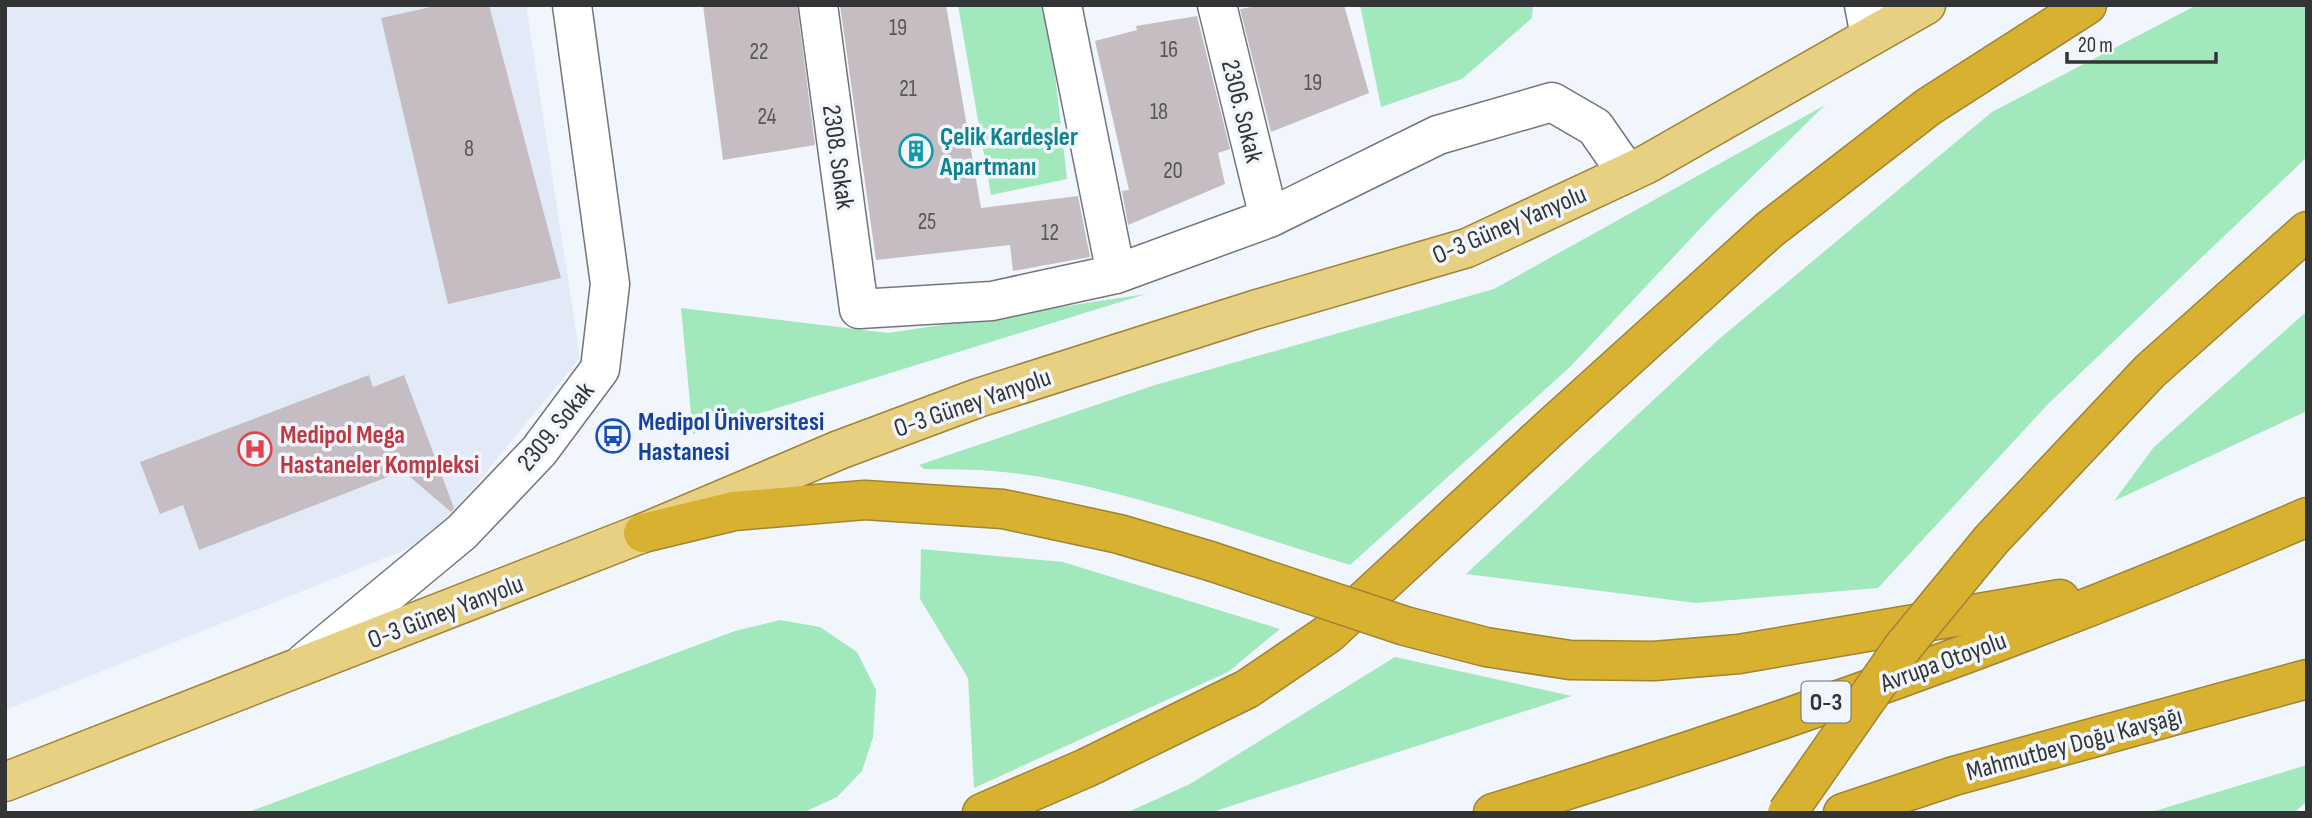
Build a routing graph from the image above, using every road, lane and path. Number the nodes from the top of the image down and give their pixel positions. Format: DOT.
graph roads {
  1 [pos="572,5"];
  2 [pos="818,5"];
  3 [pos="1062,5"];
  4 [pos="1217,5"];
  5 [pos="1926,5"];
  6 [pos="2087,5"];
  7 [pos="1867,21"];
  8 [pos="1627,173"];
  9 [pos="1269,218"];
  10 [pos="2307,231"];
  11 [pos="1116,274"];
  12 [pos="2307,517"];
  13 [pos="643,533"];
  14 [pos="2156,583"];
  15 [pos="296,670"];
  16 [pos="2307,679"];
  17 [pos="5,782"];
  18 [pos="982,813"];
  19 [pos="1493,813"];
  20 [pos="1787,813"];
  21 [pos="1843,813"];
  1 -- 15 [label="street, 2309. Sokak"];
  2 -- 11 [label="street, 2308. Sokak"];
  3 -- 11 [label="street"];
  4 -- 9 [label="street, 2306. Sokak"];
  5 -- 7 [label="main road, O-3 Güney Yanyolu"];
  6 -- 18 [label="highway"];
  7 -- 8 [label="main road, O-3 Güney Yanyolu"];
  8 -- 9 [label="street"];
  8 -- 13 [label="main road, O-3 Güney Yanyolu"];
  9 -- 11 [label="street"];
  10 -- 20 [label="highway, bridge"];
  12 -- 14 [label="highway, Avrupa Otoyolu / O-3"];
  13 -- 14 [label="highway, bridge"];
  13 -- 15 [label="main road, O-3 Güney Yanyolu"];
  14 -- 19 [label="highway, Avrupa Otoyolu / O-3"];
  15 -- 17 [label="main road, O-3 Güney Yanyolu"];
  16 -- 21 [label="highway, Mahmutbey Doğu Kavşağı"];
}
